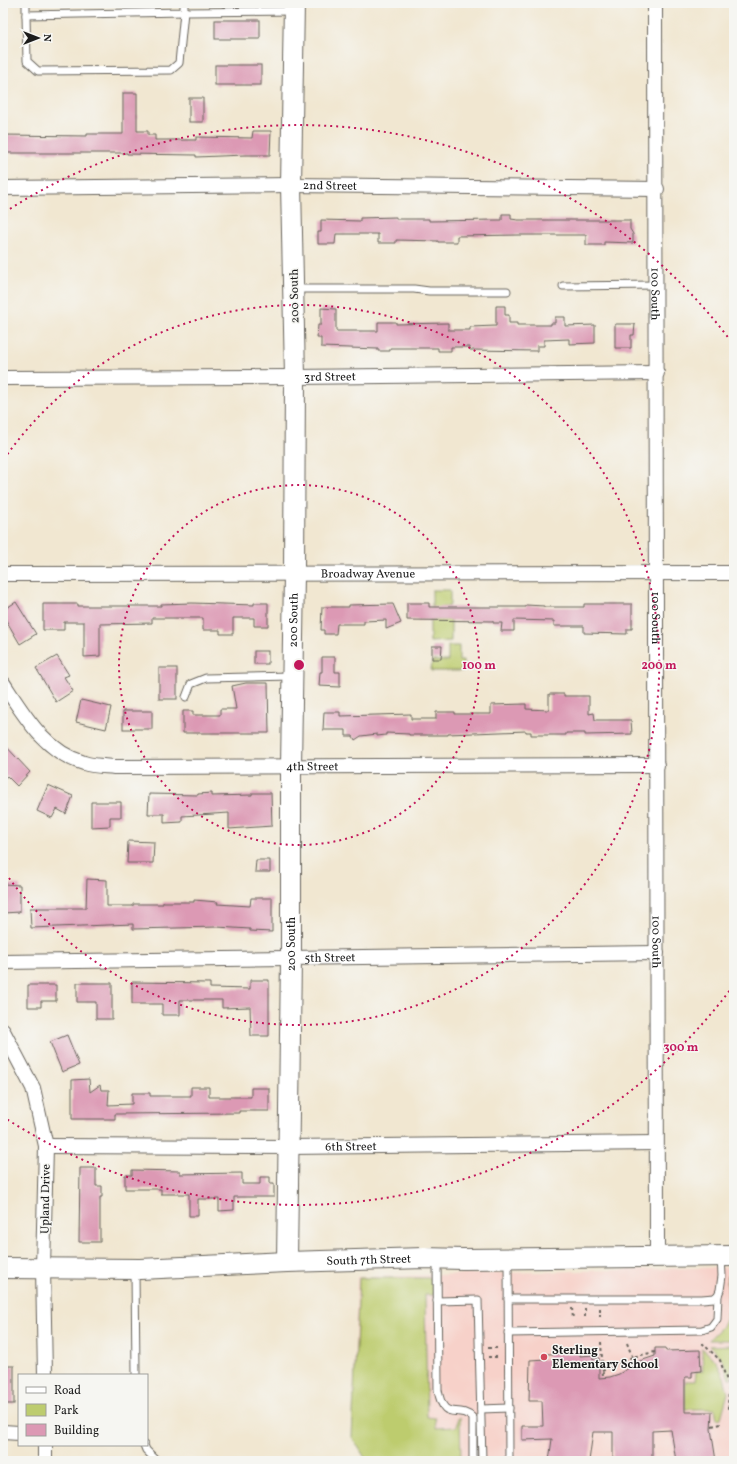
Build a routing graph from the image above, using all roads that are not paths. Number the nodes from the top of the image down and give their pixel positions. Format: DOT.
graph roads {
  1 [pos="26,3"];
  2 [pos="184,3"];
  3 [pos="656,3"];
  4 [pos="294,7"];
  5 [pos="184,12"];
  6 [pos="26,15"];
  7 [pos="291,185"];
  8 [pos="3,188"];
  9 [pos="657,189"];
  10 [pos="657,285"];
  11 [pos="563,286"];
  12 [pos="293,288"];
  13 [pos="507,291"];
  14 [pos="657,373"];
  15 [pos="296,377"];
  16 [pos="3,378"];
  17 [pos="656,573"];
  18 [pos="734,573"];
  19 [pos="3,574"];
  20 [pos="294,574"];
  21 [pos="292,676"];
  22 [pos="3,683"];
  23 [pos="186,697"];
  24 [pos="657,765"];
  25 [pos="291,766"];
  26 [pos="657,953"];
  27 [pos="291,958"];
  28 [pos="3,962"];
  29 [pos="3,1031"];
  30 [pos="656,1143"];
  31 [pos="46,1146"];
  32 [pos="289,1147"];
  33 [pos="728,1256"];
  34 [pos="657,1257"];
  35 [pos="437,1259"];
  36 [pos="508,1259"];
  37 [pos="287,1262"];
  38 [pos="3,1268"];
  39 [pos="44,1268"];
  40 [pos="135,1269"];
  41 [pos="718,1296"];
  42 [pos="508,1299"];
  43 [pos="437,1301"];
  44 [pos="508,1333"];
  45 [pos="45,1374"];
  46 [pos="136,1374"];
  47 [pos="509,1408"];
  48 [pos="481,1409"];
  49 [pos="3,1432"];
  50 [pos="18,1433"];
  51 [pos="45,1446"];
  52 [pos="144,1446"];
  53 [pos="45,1461"];
  54 [pos="157,1461"];
  55 [pos="473,1461"];
  56 [pos="482,1461"];
  57 [pos="509,1461"];
  1 -- 6 [label="lane"];
  2 -- 5 [label="lane"];
  3 -- 9 [label="street, 100 South"];
  4 -- 5 [label="lane"];
  4 -- 7 [label="street, 200 South"];
  5 -- 6 [label="lane"];
  5 -- 6 [label="lane"];
  7 -- 8 [label="street, 2nd Street"];
  7 -- 9 [label="street, 2nd Street"];
  7 -- 12 [label="street, 200 South"];
  9 -- 10 [label="street, 100 South"];
  10 -- 11 [label="lane"];
  10 -- 14 [label="street, 100 South"];
  12 -- 13 [label="lane"];
  12 -- 15 [label="street, 200 South"];
  14 -- 15 [label="street, 3rd Street"];
  14 -- 17 [label="street, 100 South"];
  15 -- 16 [label="street, 3rd Street"];
  15 -- 20 [label="street, 200 South"];
  17 -- 18 [label="street, Broadway Avenue"];
  17 -- 20 [label="street, Broadway Avenue"];
  17 -- 24 [label="street, 100 South"];
  19 -- 20 [label="street, Broadway Avenue"];
  20 -- 21 [label="street, 200 South"];
  21 -- 23 [label="lane"];
  21 -- 25 [label="street, 200 South"];
  22 -- 25 [label="street, 4th Street"];
  24 -- 25 [label="street, 4th Street"];
  24 -- 26 [label="street, 100 South"];
  25 -- 27 [label="street, 200 South"];
  26 -- 27 [label="street, 5th Street"];
  26 -- 30 [label="street, 100 South"];
  27 -- 28 [label="street, 5th Street"];
  27 -- 32 [label="street, 200 South"];
  29 -- 31 [label="street, Upland Drive"];
  30 -- 32 [label="street, 6th Street"];
  30 -- 34 [label="street, 100 South"];
  31 -- 32 [label="street, 6th Street"];
  31 -- 39 [label="street, Upland Drive"];
  32 -- 37 [label="street, 200 South"];
  33 -- 34 [label="street, South 7th Street"];
  33 -- 41 [label="lane"];
  34 -- 36 [label="street, South 7th Street"];
  35 -- 36 [label="street, South 7th Street"];
  35 -- 37 [label="street, South 7th Street"];
  35 -- 43 [label="lane"];
  36 -- 42 [label="lane"];
  37 -- 40 [label="street, South 7th Street"];
  38 -- 39 [label="street, South 7th Street"];
  39 -- 40 [label="street, South 7th Street"];
  39 -- 45 [label="street, Upland Drive"];
  40 -- 46 [label="lane"];
  41 -- 42 [label="lane"];
  41 -- 44 [label="lane"];
  42 -- 44 [label="lane"];
  43 -- 48 [label="lane"];
  43 -- 55 [label="lane"];
  44 -- 47 [label="lane"];
  47 -- 48 [label="lane"];
  47 -- 57 [label="lane"];
  48 -- 56 [label="lane"];
  49 -- 50 [label="street"];
  51 -- 53 [label="street"];
  52 -- 54 [label="lane"];
}
